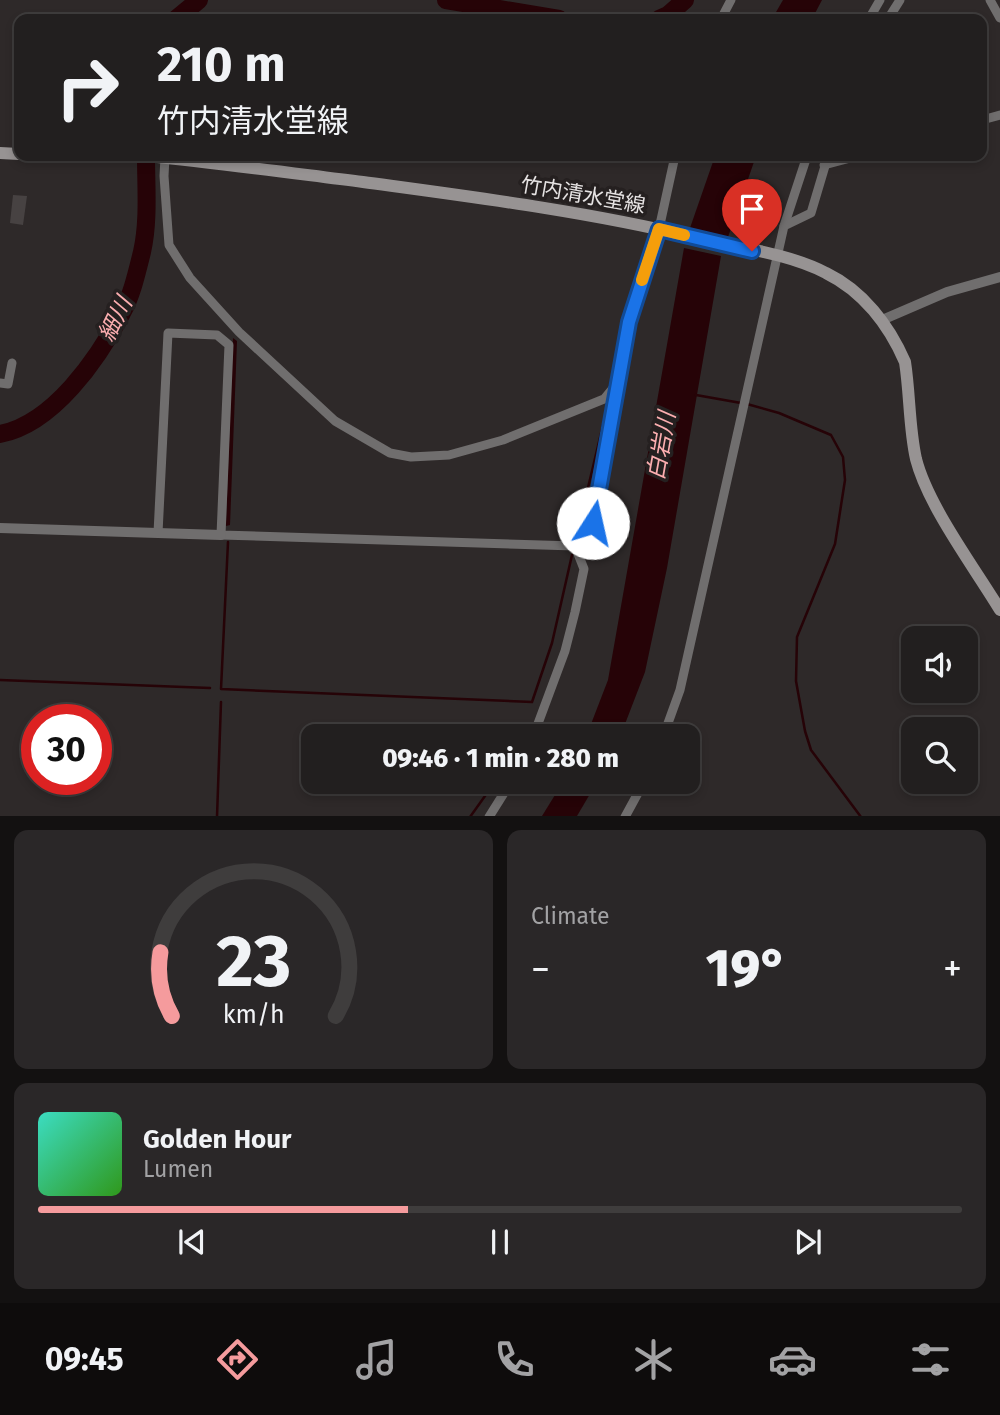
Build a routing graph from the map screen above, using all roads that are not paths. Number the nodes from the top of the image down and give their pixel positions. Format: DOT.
graph roads {
  1 [pos="990,0"];
  2 [pos="1000,18"];
  3 [pos="165,161"];
  4 [pos="196,161"];
  5 [pos="674,161"];
  6 [pos="805,161"];
  7 [pos="826,161"];
  8 [pos="839,161"];
  9 [pos="824,165"];
  10 [pos="784,226"];
  11 [pos="659,229"];
  12 [pos="775,256"];
  13 [pos="1000,277"];
  14 [pos="882,320"];
  15 [pos="12,363"];
  16 [pos="618,382"];
  17 [pos="0,383"];
  18 [pos="0,528"];
  19 [pos="158,533"];
  20 [pos="221,535"];
  21 [pos="575,546"];
  22 [pos="1000,610"];
  23 [pos="538,724"];
  24 [pos="668,724"];
  25 [pos="503,794"];
  26 [pos="637,794"];
  27 [pos="490,816"];
  28 [pos="626,816"];
  1 -- 2 [label="street"];
  3 -- 16 [label="street"];
  4 -- 11 [label="main road, 竹内清水堂線"];
  5 -- 11 [label="street"];
  6 -- 10 [label="street"];
  7 -- 9 [label="street"];
  8 -- 9 [label="street"];
  9 -- 10 [label="street"];
  10 -- 12 [label="street"];
  11 -- 12 [label="main road, 竹内清水堂線"];
  11 -- 16 [label="street"];
  12 -- 14 [label="main road, 竹内清水堂線"];
  12 -- 24 [label="street"];
  13 -- 14 [label="street"];
  14 -- 22 [label="main road, 竹内清水堂線"];
  15 -- 17 [label="street"];
  16 -- 21 [label="street"];
  18 -- 19 [label="street"];
  19 -- 20 [label="street"];
  19 -- 20 [label="street"];
  20 -- 21 [label="street"];
  21 -- 23 [label="street"];
  25 -- 27 [label="street"];
  26 -- 28 [label="street"];
}
